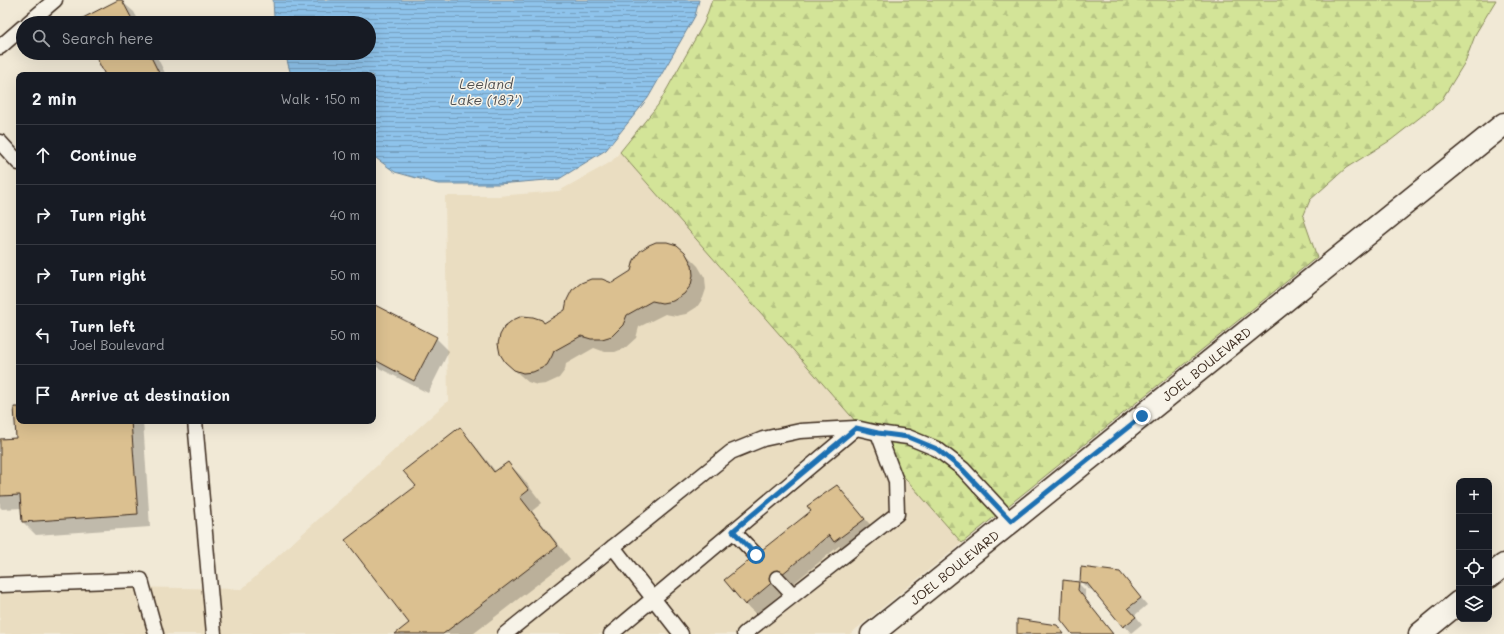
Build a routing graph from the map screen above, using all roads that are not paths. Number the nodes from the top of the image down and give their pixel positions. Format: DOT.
graph roads {
  1 [pos="55,0"];
  2 [pos="36,16"];
  3 [pos="16,33"];
  4 [pos="0,47"];
  5 [pos="1504,124"];
  6 [pos="0,142"];
  7 [pos="16,160"];
  8 [pos="195,424"];
  9 [pos="856,428"];
  10 [pos="878,433"];
  11 [pos="1011,521"];
  12 [pos="733,531"];
  13 [pos="613,547"];
  14 [pos="756,555"];
  15 [pos="1504,565"];
  16 [pos="1492,575"];
  17 [pos="777,578"];
  18 [pos="0,585"];
  19 [pos="793,595"];
  20 [pos="653,599"];
  21 [pos="1456,604"];
  22 [pos="156,634"];
  23 [pos="214,634"];
  24 [pos="505,634"];
  25 [pos="611,634"];
  26 [pos="681,634"];
  27 [pos="744,634"];
  28 [pos="872,634"];
  29 [pos="1420,634"];
  1 -- 2 [label="lane"];
  3 -- 4 [label="lane"];
  5 -- 11 [label="main road, JOEL BOULEVARD"];
  6 -- 7 [label="lane"];
  8 -- 23 [label="lane"];
  9 -- 10 [label="lane"];
  9 -- 12 [label="lane"];
  9 -- 13 [label="lane"];
  10 -- 11 [label="lane"];
  10 -- 19 [label="lane"];
  11 -- 28 [label="main road, JOEL BOULEVARD"];
  12 -- 14 [label="lane"];
  12 -- 20 [label="lane"];
  13 -- 20 [label="lane"];
  13 -- 24 [label="lane"];
  15 -- 16 [label="main road"];
  17 -- 19 [label="lane"];
  18 -- 22 [label="lane"];
  19 -- 27 [label="lane"];
  20 -- 25 [label="lane"];
  20 -- 26 [label="lane"];
  21 -- 29 [label="main road"];
}
